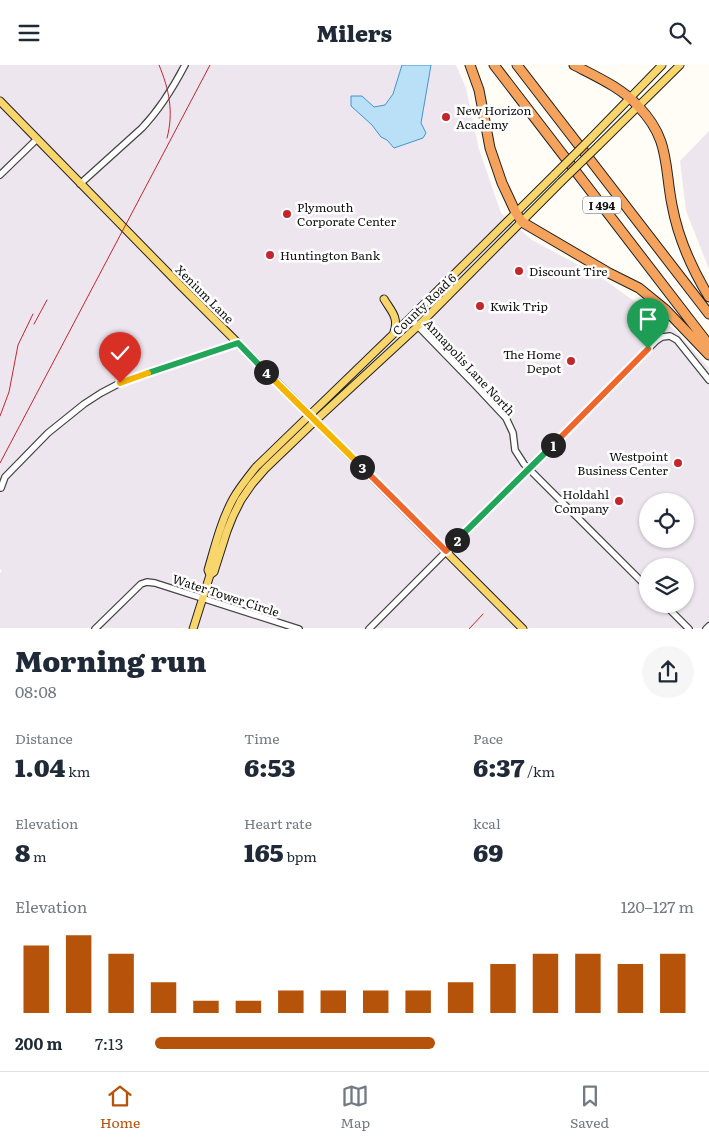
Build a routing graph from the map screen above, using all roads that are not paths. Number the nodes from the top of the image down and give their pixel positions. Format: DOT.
graph roads {
  1 [pos="185,65"];
  2 [pos="470,65"];
  3 [pos="494,65"];
  4 [pos="516,65"];
  5 [pos="574,65"];
  6 [pos="662,65"];
  7 [pos="680,65"];
  8 [pos="631,98"];
  9 [pos="0,101"];
  10 [pos="639,106"];
  11 [pos="37,139"];
  12 [pos="0,175"];
  13 [pos="80,184"];
  14 [pos="516,213"];
  15 [pos="522,222"];
  16 [pos="709,297"];
  17 [pos="384,299"];
  18 [pos="709,314"];
  19 [pos="410,318"];
  20 [pos="418,326"];
  21 [pos="392,335"];
  22 [pos="238,343"];
  23 [pos="709,345"];
  24 [pos="709,355"];
  25 [pos="709,381"];
  26 [pos="309,414"];
  27 [pos="315,421"];
  28 [pos="529,469"];
  29 [pos="1,488"];
  30 [pos="446,551"];
  31 [pos="210,575"];
  32 [pos="639,578"];
  33 [pos="203,598"];
  34 [pos="673,613"];
  35 [pos="709,626"];
  36 [pos="96,629"];
  37 [pos="193,629"];
  38 [pos="299,629"];
  39 [pos="369,629"];
  40 [pos="523,629"];
  41 [pos="688,629"];
  42 [pos="706,629"];
  1 -- 13 [label="street"];
  2 -- 14 [label="highway"];
  3 -- 23 [label="highway, I 494"];
  4 -- 18 [label="highway, I 494"];
  5 -- 8 [label="highway"];
  6 -- 8 [label="main road, County Road 6"];
  7 -- 10 [label="main road, County Road 6"];
  8 -- 10 [label="highway"];
  8 -- 14 [label="main road, County Road 6, bridge"];
  9 -- 11 [label="main road, Xenium Lane"];
  10 -- 15 [label="main road, County Road 6, bridge"];
  10 -- 16 [label="highway"];
  11 -- 12 [label="street"];
  11 -- 13 [label="main road, Xenium Lane"];
  13 -- 22 [label="main road, Xenium Lane"];
  14 -- 15 [label="highway"];
  14 -- 19 [label="main road, County Road 6"];
  15 -- 20 [label="main road, County Road 6"];
  15 -- 24 [label="highway"];
  17 -- 21 [label="main road"];
  19 -- 20 [label="street, Annapolis Lane North"];
  19 -- 21 [label="main road, County Road 6"];
  20 -- 27 [label="main road, County Road 6"];
  20 -- 28 [label="street, Annapolis Lane North"];
  21 -- 26 [label="main road, County Road 6"];
  22 -- 26 [label="main road, Xenium Lane"];
  22 -- 29 [label="street"];
  25 -- 28 [label="street"];
  26 -- 27 [label="main road, Xenium Lane"];
  26 -- 31 [label="main road, County Road 6"];
  27 -- 30 [label="main road, Xenium Lane"];
  27 -- 31 [label="main road, County Road 6"];
  28 -- 30 [label="street"];
  28 -- 32 [label="street, Annapolis Lane North"];
  30 -- 39 [label="street"];
  30 -- 40 [label="main road, Xenium Lane"];
  31 -- 33 [label="main road, County Road 6"];
  33 -- 36 [label="street, Water Tower Circle"];
  33 -- 37 [label="main road, County Road 6"];
  33 -- 38 [label="street, Water Tower Circle"];
  34 -- 41 [label="street"];
  35 -- 42 [label="street"];
}
